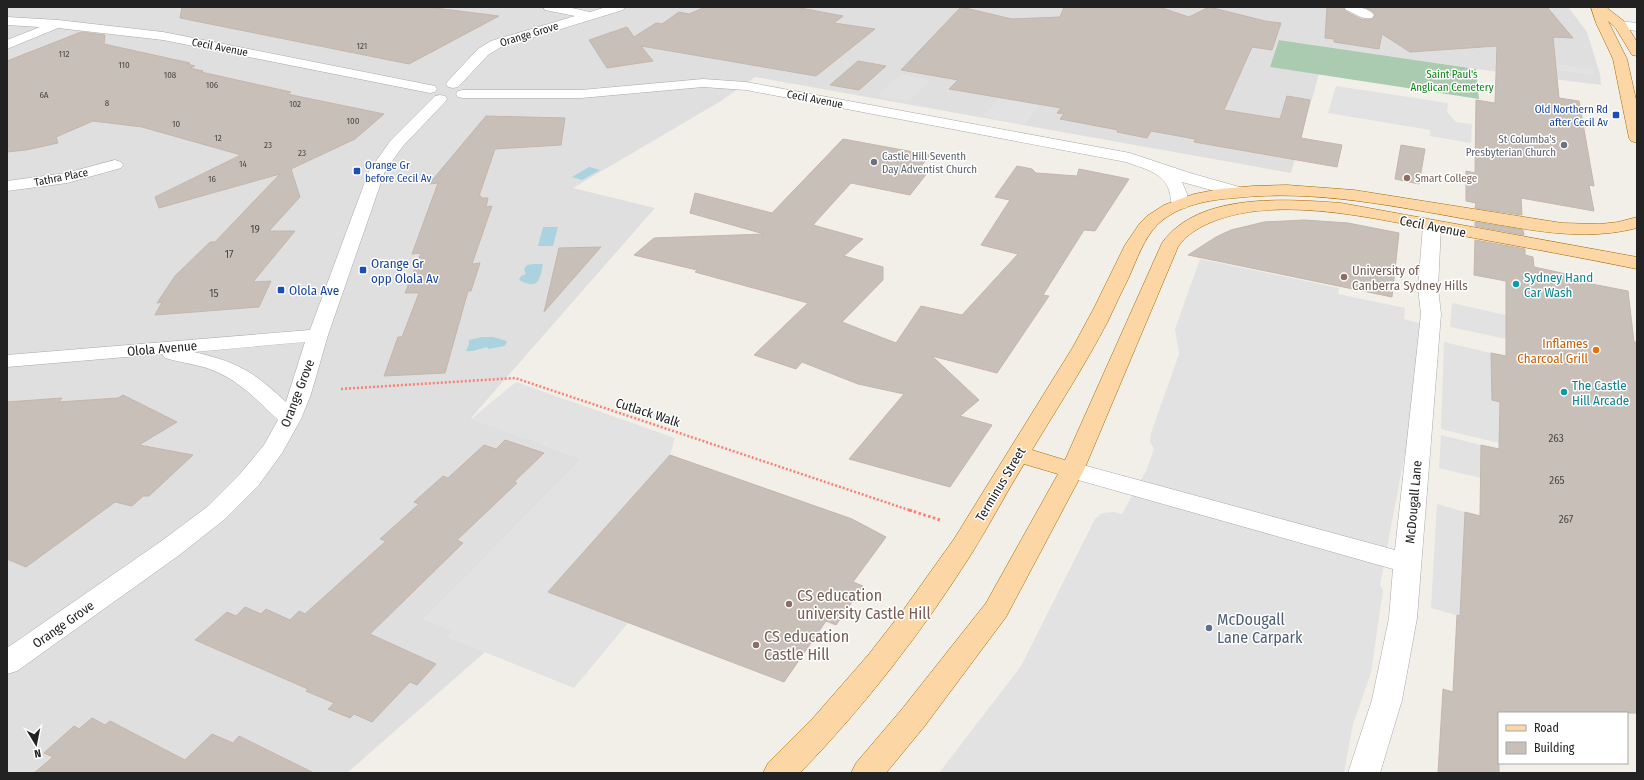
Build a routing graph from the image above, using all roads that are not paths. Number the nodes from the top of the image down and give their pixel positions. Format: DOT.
graph roads {
  1 [pos="549,7"];
  2 [pos="619,7"];
  3 [pos="1350,7"];
  4 [pos="1598,7"];
  5 [pos="1368,15"];
  6 [pos="592,16"];
  7 [pos="7,21"];
  8 [pos="58,24"];
  9 [pos="1620,25"];
  10 [pos="1637,27"];
  11 [pos="7,45"];
  12 [pos="1637,52"];
  13 [pos="447,91"];
  14 [pos="1637,138"];
  15 [pos="115,165"];
  16 [pos="1161,170"];
  17 [pos="7,186"];
  18 [pos="1206,197"];
  19 [pos="1232,201"];
  20 [pos="1399,203"];
  21 [pos="1180,204"];
  22 [pos="1637,222"];
  23 [pos="1432,226"];
  24 [pos="1637,252"];
  25 [pos="1637,263"];
  26 [pos="318,335"];
  27 [pos="141,350"];
  28 [pos="7,361"];
  29 [pos="290,419"];
  30 [pos="1018,454"];
  31 [pos="1072,470"];
  32 [pos="1407,563"];
  33 [pos="7,663"];
  34 [pos="779,773"];
  35 [pos="867,773"];
  36 [pos="1364,773"];
  1 -- 6 [label="street"];
  2 -- 6 [label="street, Orange Grove"];
  3 -- 5 [label="street"];
  4 -- 9 [label="main road"];
  4 -- 14 [label="main road"];
  6 -- 13 [label="street, Orange Grove"];
  7 -- 8 [label="street, Cecil Avenue"];
  8 -- 11 [label="street"];
  8 -- 13 [label="street, Cecil Avenue"];
  9 -- 10 [label="street"];
  9 -- 12 [label="main road"];
  13 -- 16 [label="street, Cecil Avenue"];
  13 -- 26 [label="street, Orange Grove"];
  15 -- 17 [label="street, Tathra Place"];
  16 -- 19 [label="street, Cecil Avenue"];
  16 -- 21 [label="street, Cecil Avenue"];
  18 -- 19 [label="main road, Cecil Avenue"];
  18 -- 21 [label="main road, Terminus Street"];
  19 -- 20 [label="main road, Cecil Avenue"];
  19 -- 23 [label="main road, Cecil Avenue"];
  19 -- 31 [label="main road"];
  20 -- 22 [label="main road, Cecil Avenue"];
  20 -- 24 [label="main road, Cecil Avenue"];
  21 -- 30 [label="main road, Terminus Street"];
  23 -- 25 [label="main road, Cecil Avenue"];
  23 -- 32 [label="street, McDougall Lane"];
  26 -- 27 [label="street, Olola Avenue"];
  26 -- 29 [label="street, Orange Grove"];
  27 -- 28 [label="street, Olola Avenue"];
  27 -- 29 [label="street"];
  29 -- 33 [label="street, Orange Grove"];
  30 -- 31 [label="main road"];
  30 -- 34 [label="main road, Terminus Street"];
  31 -- 32 [label="street"];
  31 -- 35 [label="main road"];
  32 -- 36 [label="street, McDougall Lane"];
}
